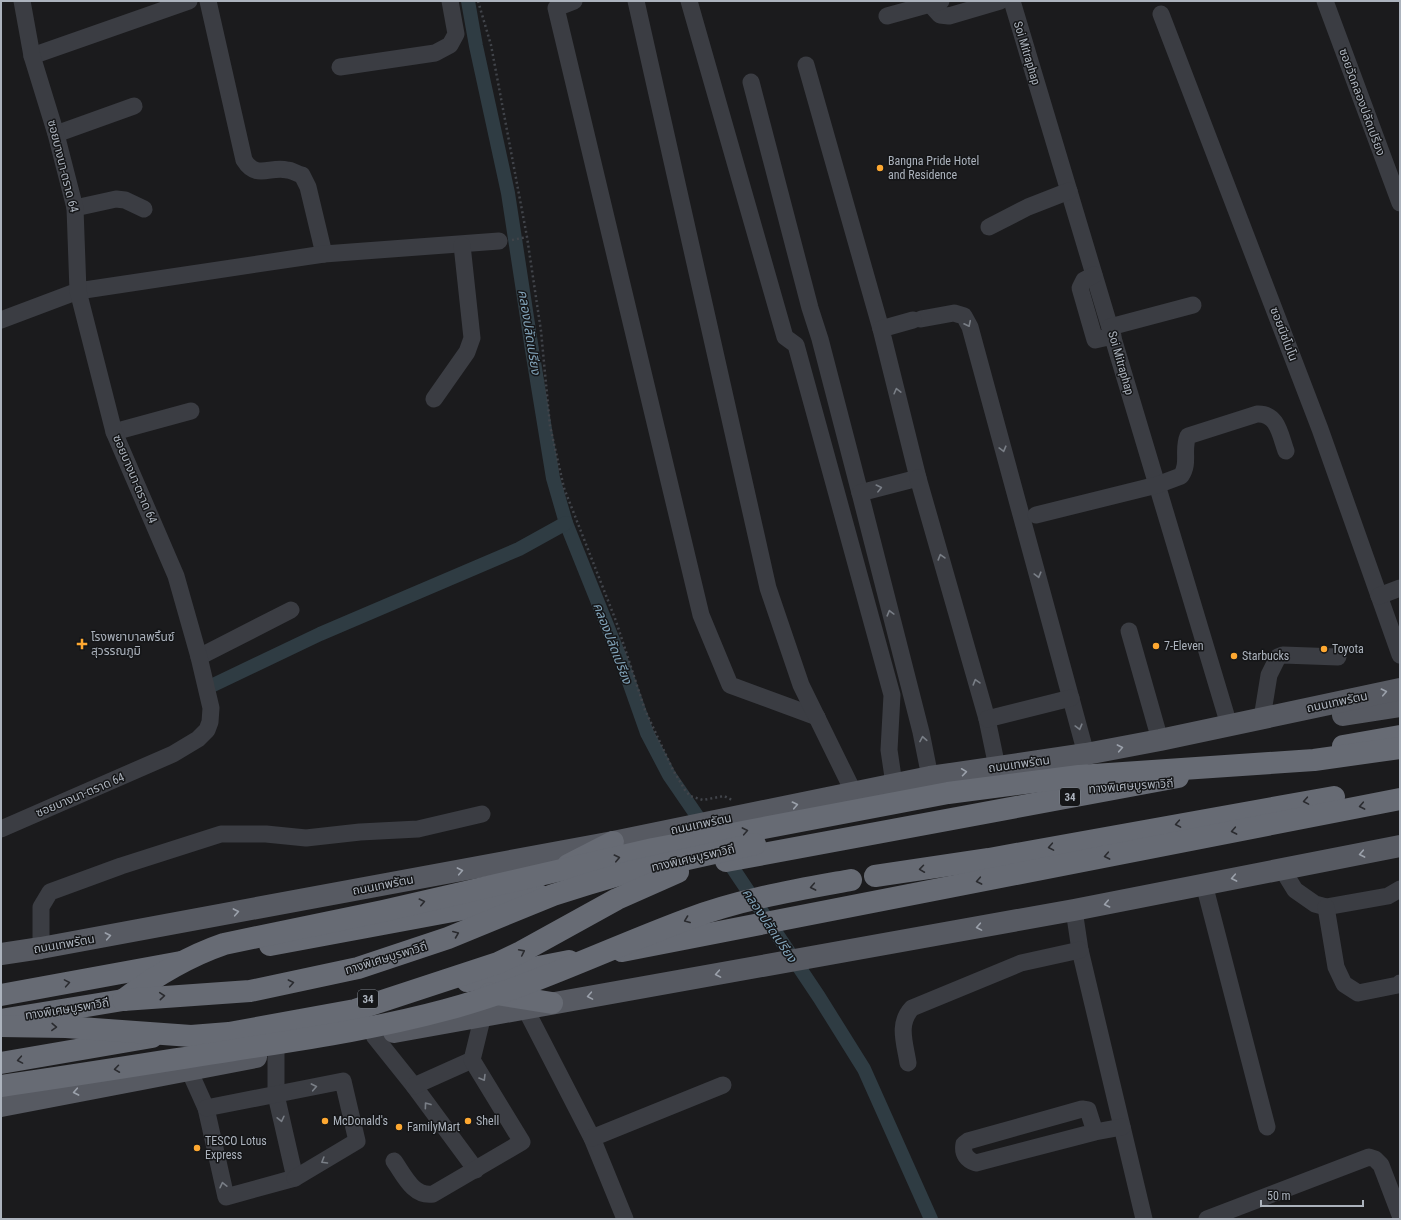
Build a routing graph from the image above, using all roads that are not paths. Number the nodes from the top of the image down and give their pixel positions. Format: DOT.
graph roads {
  1 [pos="22,1"];
  2 [pos="189,1"];
  3 [pos="208,1"];
  4 [pos="450,1"];
  5 [pos="574,1"];
  6 [pos="636,1"];
  7 [pos="689,1"];
  8 [pos="1000,1"];
  9 [pos="1012,1"];
  10 [pos="1325,1"];
  11 [pos="936,3"];
  12 [pos="1161,14"];
  13 [pos="887,16"];
  14 [pos="32,56"];
  15 [pos="806,65"];
  16 [pos="340,67"];
  17 [pos="750,82"];
  18 [pos="134,106"];
  19 [pos="56,134"];
  20 [pos="1069,191"];
  21 [pos="1400,203"];
  22 [pos="75,208"];
  23 [pos="144,209"];
  24 [pos="989,227"];
  25 [pos="499,241"];
  26 [pos="462,245"];
  27 [pos="324,254"];
  28 [pos="78,291"];
  29 [pos="1193,305"];
  30 [pos="1,320"];
  31 [pos="881,328"];
  32 [pos="1111,331"];
  33 [pos="434,398"];
  34 [pos="191,411"];
  35 [pos="114,432"];
  36 [pos="1286,451"];
  37 [pos="918,478"];
  38 [pos="1157,485"];
  39 [pos="860,493"];
  40 [pos="1036,515"];
  41 [pos="1400,588"];
  42 [pos="1379,596"];
  43 [pos="291,610"];
  44 [pos="1129,631"];
  45 [pos="1400,655"];
  46 [pos="199,657"];
  47 [pos="1338,657"];
  48 [pos="1400,689"];
  49 [pos="1071,698"];
  50 [pos="1400,706"];
  51 [pos="817,717"];
  52 [pos="1261,718"];
  53 [pos="987,719"];
  54 [pos="1229,725"];
  55 [pos="1400,736"];
  56 [pos="1160,740"];
  57 [pos="1400,748"];
  58 [pos="1086,754"];
  59 [pos="1400,761"];
  60 [pos="997,767"];
  61 [pos="930,777"];
  62 [pos="894,784"];
  63 [pos="1400,785"];
  64 [pos="854,793"];
  65 [pos="1400,799"];
  66 [pos="482,814"];
  67 [pos="1,829"];
  68 [pos="613,842"];
  69 [pos="1400,846"];
  70 [pos="742,852"];
  71 [pos="1282,869"];
  72 [pos="875,876"];
  73 [pos="851,880"];
  74 [pos="1204,884"];
  75 [pos="1400,889"];
  76 [pos="486,905"];
  77 [pos="1326,907"];
  78 [pos="1074,910"];
  79 [pos="41,948"];
  80 [pos="1080,950"];
  81 [pos="1,954"];
  82 [pos="1400,983"];
  83 [pos="442,986"];
  84 [pos="1,995"];
  85 [pos="123,1000"];
  86 [pos="552,1003"];
  87 [pos="525,1008"];
  88 [pos="484,1015"];
  89 [pos="1,1020"];
  90 [pos="1,1026"];
  91 [pos="374,1036"];
  92 [pos="276,1053"];
  93 [pos="472,1060"];
  94 [pos="908,1062"];
  95 [pos="1,1063"];
  96 [pos="189,1070"];
  97 [pos="723,1085"];
  98 [pos="1,1086"];
  99 [pos="414,1086"];
  100 [pos="276,1094"];
  101 [pos="1,1106"];
  102 [pos="206,1108"];
  103 [pos="1122,1127"];
  104 [pos="1266,1127"];
  105 [pos="1095,1132"];
  106 [pos="592,1138"];
  107 [pos="394,1161"];
  108 [pos="476,1170"];
  109 [pos="295,1178"];
  110 [pos="1400,1215"];
  111 [pos="1400,1218"];
  112 [pos="625,1219"];
  113 [pos="1144,1219"];
  114 [pos="1207,1219"];
  115 [pos="1397,1219"];
  1 -- 14 [label="street, ซอยบางนา-ตราด 64"];
  2 -- 14 [label="street"];
  3 -- 27 [label="street"];
  4 -- 16 [label="street"];
  5 -- 51 [label="street"];
  6 -- 51 [label="street"];
  7 -- 62 [label="street"];
  8 -- 11 [label="street"];
  9 -- 20 [label="street, Soi Mitraphap"];
  10 -- 21 [label="street, ซอยวัดคลองปลัดเปรียง"];
  11 -- 13 [label="street"];
  12 -- 42 [label="street, ซอยนีชโมโน"];
  14 -- 19 [label="street, ซอยบางนา-ตราด 64"];
  15 -- 31 [label="street"];
  17 -- 39 [label="street"];
  18 -- 19 [label="street"];
  19 -- 22 [label="street, ซอยบางนา-ตราด 64"];
  20 -- 24 [label="street"];
  20 -- 32 [label="street, Soi Mitraphap"];
  22 -- 23 [label="street"];
  22 -- 28 [label="street, ซอยบางนา-ตราด 64"];
  25 -- 26 [label="street"];
  26 -- 27 [label="street"];
  26 -- 33 [label="street"];
  27 -- 28 [label="street"];
  28 -- 30 [label="street"];
  28 -- 35 [label="street, ซอยบางนา-ตราด 64"];
  29 -- 32 [label="street"];
  37 -- 31 [label="street, one-way"];
  31 -- 49 [label="street, one-way"];
  32 -- 38 [label="street, Soi Mitraphap"];
  34 -- 35 [label="street"];
  35 -- 46 [label="street, ซอยบางนา-ตราด 64"];
  36 -- 38 [label="street"];
  39 -- 37 [label="street, one-way"];
  53 -- 37 [label="street, one-way"];
  38 -- 40 [label="street"];
  38 -- 54 [label="street, Soi Mitraphap"];
  61 -- 39 [label="street, one-way"];
  41 -- 42 [label="street"];
  42 -- 45 [label="street, ซอยนีชโมโน"];
  43 -- 46 [label="street"];
  44 -- 56 [label="street"];
  46 -- 67 [label="street, ซอยบางนา-ตราด 64"];
  47 -- 52 [label="street"];
  52 -- 48 [label="main road, ถนนเทพรัตน, one-way"];
  49 -- 53 [label="street"];
  49 -- 58 [label="street, one-way"];
  50 -- 52 [label="main road"];
  51 -- 64 [label="street"];
  52 -- 54 [label="main road, ถนนเทพรัตน"];
  53 -- 60 [label="street"];
  54 -- 56 [label="main road, ถนนเทพรัตน"];
  55 -- 70 [label="highway, 34"];
  58 -- 56 [label="main road, ถนนเทพรัตน, one-way"];
  85 -- 57 [label="highway, one-way, bridge"];
  58 -- 60 [label="main road, ถนนเทพรัตน"];
  59 -- 70 [label="highway, ทางพิเศษบูรพาวิถี, bridge"];
  61 -- 60 [label="main road, ถนนเทพรัตน, one-way"];
  61 -- 62 [label="main road, ถนนเทพรัตน"];
  62 -- 64 [label="main road, ถนนเทพรัตน"];
  63 -- 72 [label="highway, one-way"];
  68 -- 64 [label="main road, ถนนเทพรัตน, one-way"];
  65 -- 83 [label="highway, 34, one-way"];
  66 -- 79 [label="street"];
  68 -- 76 [label="highway"];
  79 -- 68 [label="main road, ถนนเทพรัตน, one-way"];
  69 -- 71 [label="main road, one-way"];
  70 -- 76 [label="highway, 34"];
  85 -- 70 [label="highway, ทางพิเศษบูรพาวิถี, one-way, bridge"];
  90 -- 70 [label="highway, one-way, bridge"];
  71 -- 74 [label="main road, one-way"];
  71 -- 77 [label="street"];
  73 -- 98 [label="highway, one-way, bridge"];
  74 -- 78 [label="main road, one-way"];
  74 -- 104 [label="street"];
  75 -- 77 [label="street"];
  84 -- 76 [label="highway, 34, one-way"];
  77 -- 82 [label="street"];
  78 -- 80 [label="street"];
  78 -- 86 [label="main road, one-way"];
  79 -- 81 [label="main road, ถนนเทพรัตน"];
  80 -- 94 [label="street"];
  80 -- 103 [label="street"];
  83 -- 86 [label="highway"];
  83 -- 95 [label="highway, 34, one-way"];
  85 -- 89 [label="highway, ทางพิเศษบูรพาวิถี"];
  86 -- 87 [label="main road"];
  87 -- 88 [label="main road"];
  87 -- 106 [label="street"];
  88 -- 91 [label="main road"];
  88 -- 93 [label="street"];
  91 -- 92 [label="main road"];
  91 -- 99 [label="street"];
  92 -- 96 [label="main road"];
  92 -- 100 [label="street"];
  93 -- 99 [label="street"];
  93 -- 108 [label="street, one-way"];
  96 -- 101 [label="main road, one-way"];
  96 -- 102 [label="street"];
  97 -- 106 [label="street"];
  108 -- 99 [label="street, one-way"];
  100 -- 102 [label="street"];
  100 -- 109 [label="street, one-way"];
  100 -- 109 [label="street, one-way"];
  109 -- 102 [label="street, one-way"];
  103 -- 105 [label="street"];
  103 -- 113 [label="street"];
  105 -- 105 [label="street"];
  106 -- 112 [label="street"];
  107 -- 108 [label="street"];
  110 -- 114 [label="street"];
  111 -- 115 [label="street"];
}
